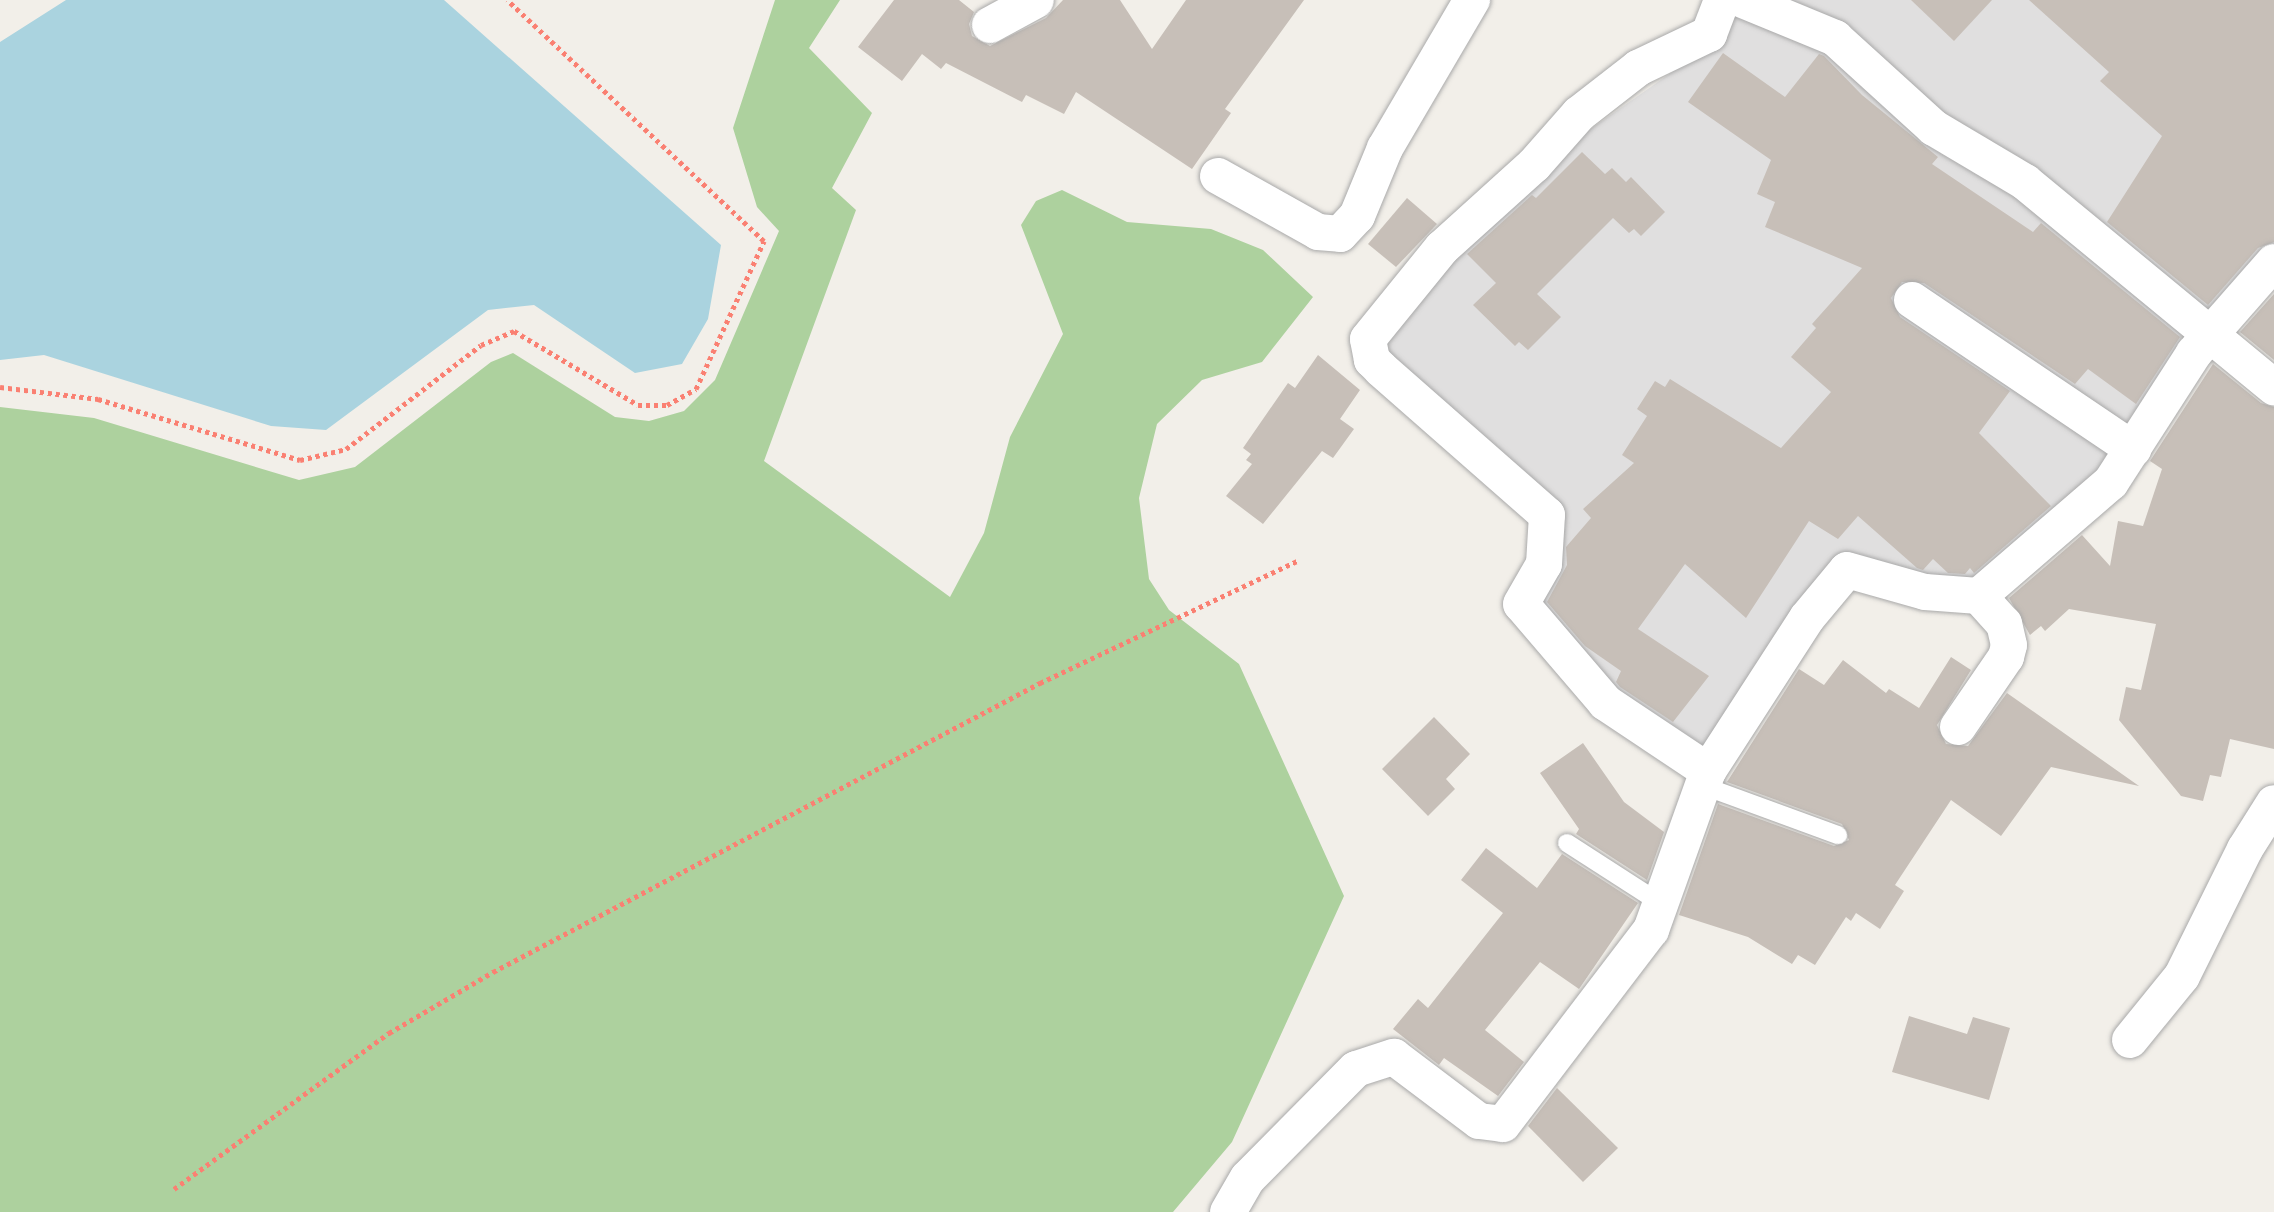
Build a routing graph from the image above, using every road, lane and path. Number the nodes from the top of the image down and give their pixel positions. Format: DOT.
graph roads {
  1 [pos="507,0"];
  2 [pos="1036,0"];
  3 [pos="1472,0"];
  4 [pos="1722,0"];
  5 [pos="1743,0"];
  6 [pos="990,25"];
  7 [pos="1218,176"];
  8 [pos="2274,262"];
  9 [pos="1912,300"];
  10 [pos="2210,335"];
  11 [pos="0,387"];
  12 [pos="2274,387"];
  13 [pos="2133,449"];
  14 [pos="1299,560"];
  15 [pos="1979,596"];
  16 [pos="1958,727"];
  17 [pos="1704,778"];
  18 [pos="2274,803"];
  19 [pos="1838,835"];
  20 [pos="1567,843"];
  21 [pos="1660,903"];
  22 [pos="2130,1040"];
  23 [pos="174,1189"];
  24 [pos="1228,1212"];
  1 -- 11 [label="path"];
  2 -- 6 [label="street"];
  3 -- 7 [label="street"];
  4 -- 17 [label="street"];
  5 -- 10 [label="street"];
  8 -- 10 [label="street"];
  9 -- 13 [label="street"];
  10 -- 12 [label="street"];
  10 -- 13 [label="street"];
  13 -- 15 [label="street"];
  14 -- 23 [label="path"];
  15 -- 16 [label="street"];
  15 -- 17 [label="street"];
  17 -- 19 [label="lane"];
  17 -- 21 [label="street"];
  18 -- 22 [label="street"];
  20 -- 21 [label="lane"];
  21 -- 24 [label="street"];
}
